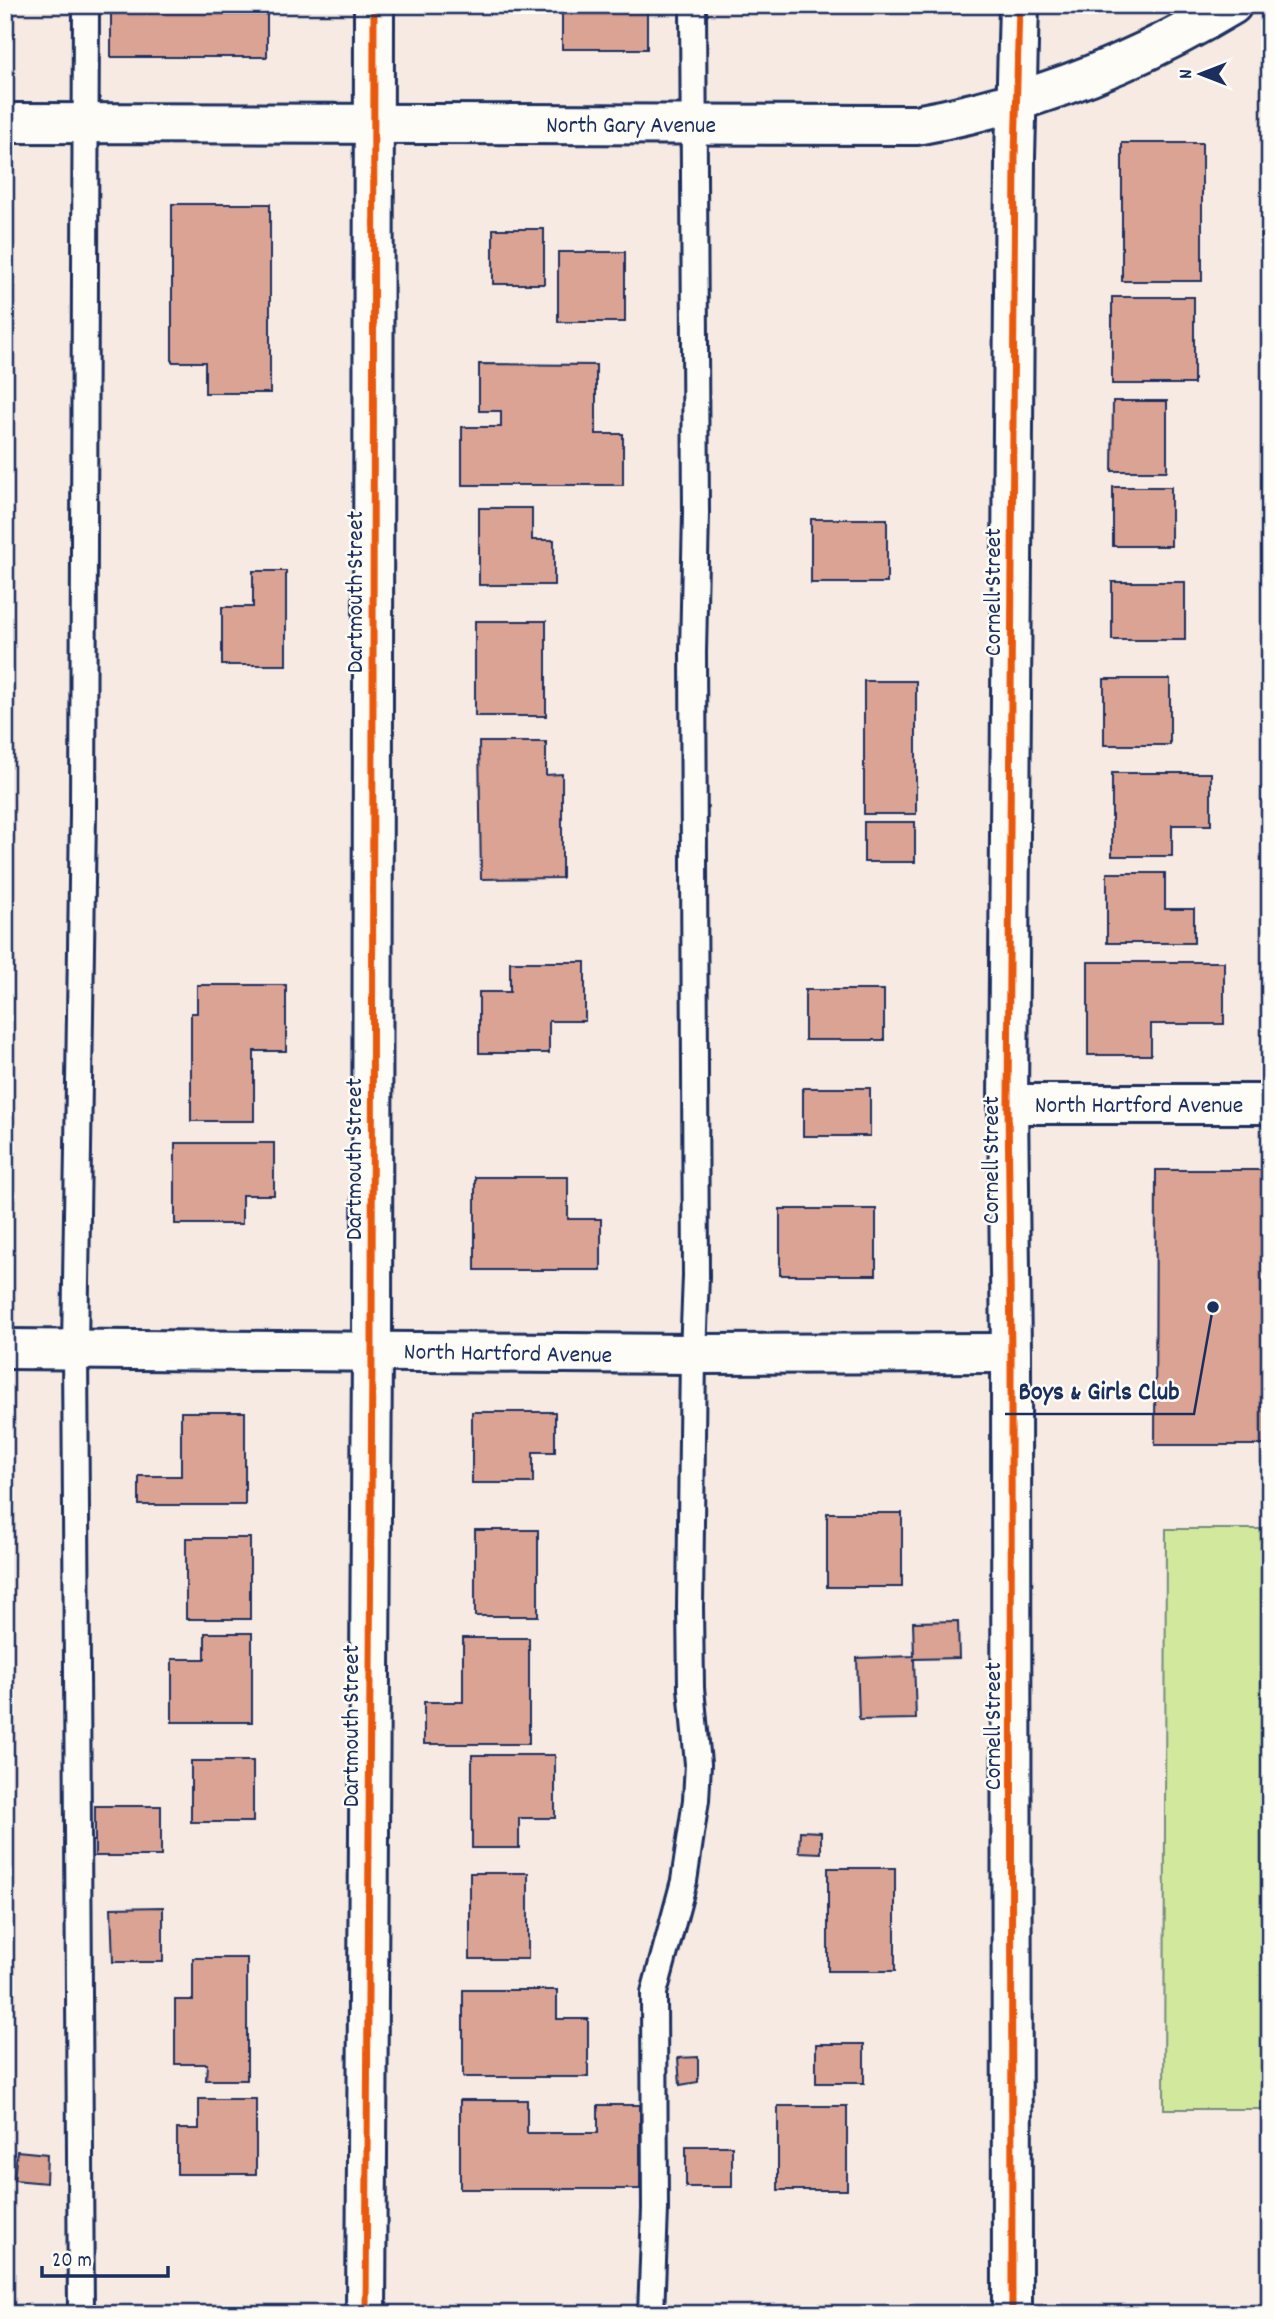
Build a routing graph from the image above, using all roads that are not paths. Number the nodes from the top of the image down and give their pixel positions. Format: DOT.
graph roads {
  1 [pos="86,5"];
  2 [pos="374,5"];
  3 [pos="693,5"];
  4 [pos="1019,5"];
  5 [pos="1232,5"];
  6 [pos="1017,101"];
  7 [pos="5,123"];
  8 [pos="86,124"];
  9 [pos="374,124"];
  10 [pos="694,125"];
  11 [pos="1008,1104"];
  12 [pos="1270,1104"];
  13 [pos="5,1349"];
  14 [pos="75,1349"];
  15 [pos="372,1351"];
  16 [pos="1011,1353"];
  17 [pos="693,1354"];
  18 [pos="81,2314"];
  19 [pos="366,2314"];
  20 [pos="652,2314"];
  21 [pos="1012,2314"];
  1 -- 8 [label="lane"];
  2 -- 9 [label="street, Dartmouth Street"];
  3 -- 10 [label="lane"];
  4 -- 6 [label="street, Cornell Street"];
  5 -- 6 [label="street, North Gary Avenue"];
  6 -- 10 [label="street, North Gary Avenue"];
  6 -- 11 [label="street, Cornell Street"];
  7 -- 8 [label="street, North Gary Avenue"];
  8 -- 9 [label="street, North Gary Avenue"];
  8 -- 14 [label="lane"];
  9 -- 10 [label="street, North Gary Avenue"];
  9 -- 15 [label="street, Dartmouth Street"];
  10 -- 17 [label="lane"];
  11 -- 12 [label="street, North Hartford Avenue"];
  11 -- 16 [label="street, Cornell Street"];
  13 -- 14 [label="street, North Hartford Avenue"];
  14 -- 15 [label="street, North Hartford Avenue"];
  14 -- 18 [label="lane"];
  15 -- 17 [label="street, North Hartford Avenue"];
  15 -- 19 [label="street, Dartmouth Street"];
  16 -- 17 [label="street, North Hartford Avenue"];
  16 -- 21 [label="street, Cornell Street"];
  17 -- 20 [label="lane"];
}
